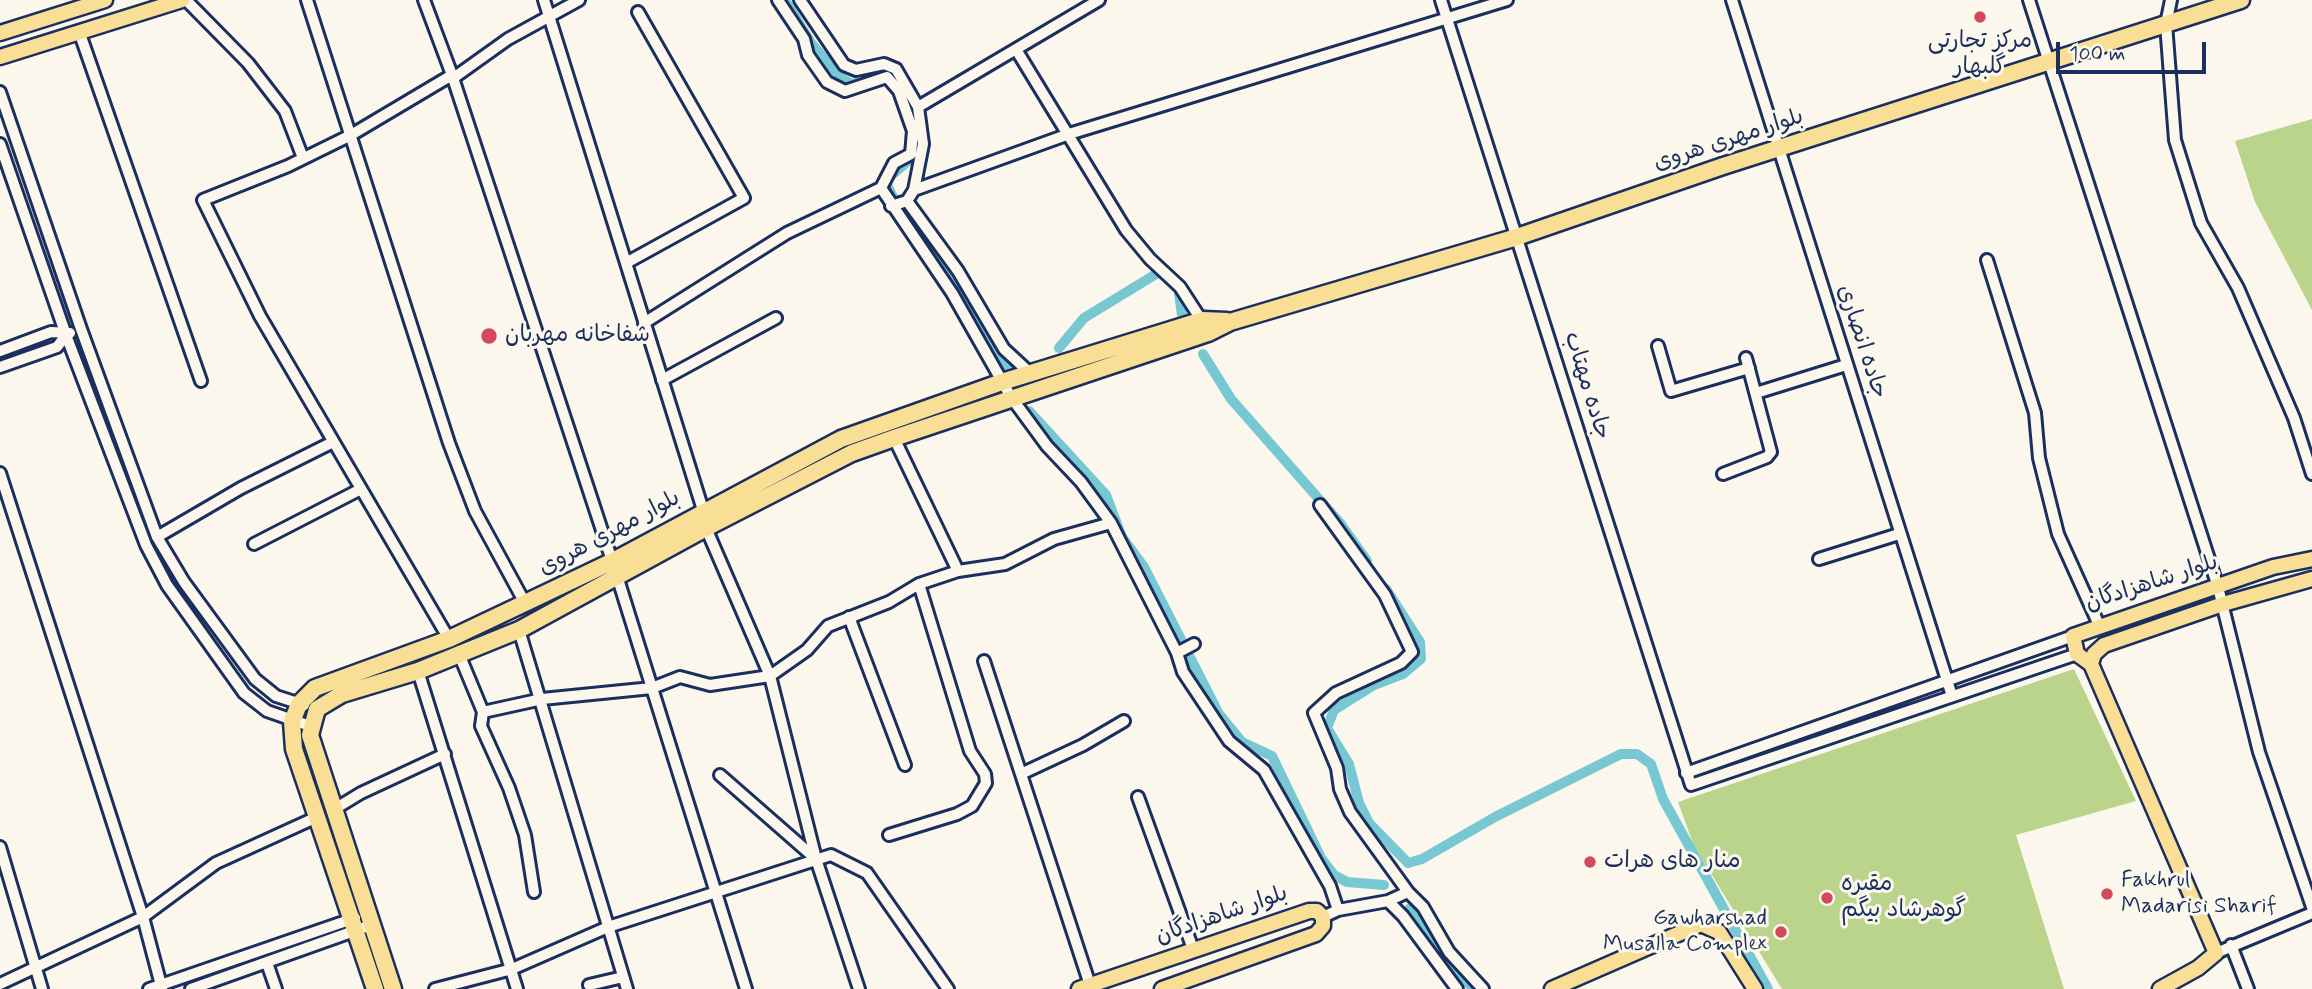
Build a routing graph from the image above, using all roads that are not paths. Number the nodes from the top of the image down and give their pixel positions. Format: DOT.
graph roads {
  1 [pos="105,0"];
  2 [pos="184,0"];
  3 [pos="307,0"];
  4 [pos="424,0"];
  5 [pos="544,0"];
  6 [pos="579,0"];
  7 [pos="778,0"];
  8 [pos="800,0"];
  9 [pos="1099,0"];
  10 [pos="1441,0"];
  11 [pos="1507,0"];
  12 [pos="1731,0"];
  13 [pos="2029,0"];
  14 [pos="2171,0"];
  15 [pos="2241,0"];
  16 [pos="638,12"];
  17 [pos="549,17"];
  18 [pos="1448,20"];
  19 [pos="2166,24"];
  20 [pos="0,33"];
  21 [pos="80,34"];
  22 [pos="1017,51"];
  23 [pos="0,57"];
  24 [pos="2048,60"];
  25 [pos="452,77"];
  26 [pos="0,92"];
  27 [pos="918,107"];
  28 [pos="1069,134"];
  29 [pos="351,135"];
  30 [pos="0,144"];
  31 [pos="1778,148"];
  32 [pos="303,158"];
  33 [pos="881,188"];
  34 [pos="914,190"];
  35 [pos="907,201"];
  36 [pos="891,206"];
  37 [pos="1517,237"];
  38 [pos="1987,260"];
  39 [pos="626,263"];
  40 [pos="776,317"];
  41 [pos="644,323"];
  42 [pos="1205,327"];
  43 [pos="81,329"];
  44 [pos="66,335"];
  45 [pos="1658,346"];
  46 [pos="0,351"];
  47 [pos="1846,365"];
  48 [pos="0,368"];
  49 [pos="1030,373"];
  50 [pos="662,380"];
  51 [pos="201,381"];
  52 [pos="1002,382"];
  53 [pos="1756,394"];
  54 [pos="1011,397"];
  55 [pos="894,438"];
  56 [pos="333,442"];
  57 [pos="0,473"];
  58 [pos="1723,474"];
  59 [pos="2312,474"];
  60 [pos="361,489"];
  61 [pos="1320,505"];
  62 [pos="703,510"];
  63 [pos="1111,523"];
  64 [pos="706,528"];
  65 [pos="1899,534"];
  66 [pos="158,537"];
  67 [pos="254,544"];
  68 [pos="1819,559"];
  69 [pos="2312,559"];
  70 [pos="611,562"];
  71 [pos="958,571"];
  72 [pos="618,579"];
  73 [pos="2312,579"];
  74 [pos="919,584"];
  75 [pos="2218,587"];
  76 [pos="526,603"];
  77 [pos="2223,604"];
  78 [pos="849,617"];
  79 [pos="2099,625"];
  80 [pos="519,630"];
  81 [pos="2073,636"];
  82 [pos="449,639"];
  83 [pos="1194,644"];
  84 [pos="1177,653"];
  85 [pos="459,654"];
  86 [pos="2077,654"];
  87 [pos="984,661"];
  88 [pos="2091,664"];
  89 [pos="418,671"];
  90 [pos="770,676"];
  91 [pos="1947,682"];
  92 [pos="652,688"];
  93 [pos="1952,696"];
  94 [pos="542,699"];
  95 [pos="299,704"];
  96 [pos="317,709"];
  97 [pos="483,712"];
  98 [pos="1124,721"];
  99 [pos="292,722"];
  100 [pos="310,726"];
  101 [pos="444,754"];
  102 [pos="905,765"];
  103 [pos="1023,773"];
  104 [pos="1686,773"];
  105 [pos="720,775"];
  106 [pos="1138,797"];
  107 [pos="333,810"];
  108 [pos="317,817"];
  109 [pos="889,835"];
  110 [pos="0,847"];
  111 [pos="816,859"];
  112 [pos="714,890"];
  113 [pos="534,892"];
  114 [pos="1408,892"];
  115 [pos="1388,901"];
  116 [pos="2312,907"];
  117 [pos="1338,910"];
  118 [pos="2312,913"];
  119 [pos="143,917"];
  120 [pos="1323,917"];
  121 [pos="370,919"];
  122 [pos="352,925"];
  123 [pos="608,927"];
  124 [pos="2231,945"];
  125 [pos="1194,949"];
  126 [pos="2216,953"];
  127 [pos="267,963"];
  128 [pos="35,967"];
  129 [pos="512,969"];
  130 [pos="623,977"];
  131 [pos="0,984"];
  132 [pos="589,985"];
  133 [pos="1085,987"];
  134 [pos="157,988"];
  135 [pos="1167,988"];
  136 [pos="42,989"];
  137 [pos="191,989"];
  138 [pos="276,989"];
  139 [pos="375,989"];
  140 [pos="393,989"];
  141 [pos="435,989"];
  142 [pos="517,989"];
  143 [pos="627,989"];
  144 [pos="746,989"];
  145 [pos="859,989"];
  146 [pos="948,989"];
  147 [pos="1457,989"];
  148 [pos="1483,989"];
  149 [pos="1552,989"];
  150 [pos="1755,989"];
  151 [pos="2161,989"];
  152 [pos="2248,989"];
  1 -- 20 [label="main road"];
  2 -- 21 [label="main road"];
  2 -- 32 [label="street"];
  3 -- 29 [label="street"];
  4 -- 25 [label="street"];
  5 -- 17 [label="street"];
  6 -- 17 [label="street"];
  7 -- 33 [label="street"];
  8 -- 27 [label="street"];
  9 -- 22 [label="street"];
  10 -- 18 [label="street, جاده مهتاب"];
  11 -- 18 [label="street"];
  12 -- 31 [label="street, جاده انصاری"];
  13 -- 24 [label="street"];
  14 -- 19 [label="street"];
  15 -- 19 [label="highway, بلوار مهری هروی"];
  16 -- 39 [label="street"];
  17 -- 25 [label="street"];
  17 -- 39 [label="street"];
  18 -- 28 [label="street"];
  18 -- 37 [label="street, جاده مهتاب"];
  19 -- 24 [label="highway, بلوار مهری هروی"];
  19 -- 59 [label="street"];
  21 -- 23 [label="main road"];
  21 -- 51 [label="street"];
  22 -- 27 [label="street"];
  22 -- 28 [label="street"];
  24 -- 31 [label="highway, بلوار مهری هروی"];
  24 -- 75 [label="street"];
  25 -- 29 [label="street"];
  25 -- 70 [label="street"];
  26 -- 43 [label="street"];
  27 -- 34 [label="street"];
  28 -- 34 [label="street"];
  28 -- 42 [label="street"];
  29 -- 32 [label="street"];
  29 -- 76 [label="street"];
  30 -- 44 [label="street"];
  31 -- 37 [label="highway, بلوار مهری هروی"];
  31 -- 47 [label="street, جاده انصاری"];
  32 -- 56 [label="street"];
  33 -- 36 [label="street"];
  33 -- 41 [label="street"];
  34 -- 35 [label="street"];
  35 -- 36 [label="street"];
  35 -- 49 [label="street"];
  36 -- 52 [label="street"];
  37 -- 42 [label="highway, بلوار مهری هروی"];
  37 -- 104 [label="street, جاده مهتاب"];
  38 -- 79 [label="street"];
  39 -- 41 [label="street"];
  40 -- 50 [label="street"];
  41 -- 50 [label="street"];
  42 -- 49 [label="highway, بلوار مهری هروی"];
  42 -- 54 [label="highway, بلوار مهری هروی"];
  43 -- 44 [label="street"];
  43 -- 66 [label="street"];
  44 -- 46 [label="street"];
  44 -- 48 [label="street"];
  44 -- 99 [label="street"];
  45 -- 53 [label="street"];
  47 -- 53 [label="street"];
  47 -- 65 [label="street, جاده انصاری"];
  49 -- 52 [label="highway, بلوار مهری هروی"];
  50 -- 62 [label="street"];
  52 -- 54 [label="street"];
  52 -- 62 [label="highway, بلوار مهری هروی"];
  53 -- 58 [label="street"];
  54 -- 55 [label="highway, بلوار مهری هروی"];
  54 -- 63 [label="street"];
  55 -- 64 [label="highway, بلوار مهری هروی"];
  55 -- 71 [label="street"];
  56 -- 60 [label="street"];
  56 -- 66 [label="street"];
  57 -- 119 [label="street"];
  60 -- 67 [label="street"];
  60 -- 82 [label="street"];
  61 -- 114 [label="street"];
  62 -- 70 [label="highway, بلوار مهری هروی"];
  63 -- 71 [label="street"];
  63 -- 84 [label="street"];
  64 -- 72 [label="highway, بلوار مهری هروی"];
  64 -- 90 [label="street"];
  65 -- 68 [label="street"];
  65 -- 91 [label="street, جاده انصاری"];
  66 -- 95 [label="street"];
  69 -- 75 [label="main road, بلوار شاهزادگان"];
  70 -- 72 [label="street"];
  70 -- 76 [label="highway, بلوار مهری هروی"];
  71 -- 74 [label="street"];
  72 -- 80 [label="highway, بلوار مهری هروی"];
  72 -- 92 [label="street"];
  73 -- 77 [label="main road, بلوار شاهزادگان"];
  74 -- 78 [label="street"];
  74 -- 109 [label="street"];
  75 -- 77 [label="street"];
  75 -- 79 [label="main road, بلوار شاهزادگان"];
  76 -- 82 [label="highway, بلوار مهری هروی"];
  77 -- 88 [label="main road, بلوار شاهزادگان"];
  77 -- 116 [label="street"];
  78 -- 90 [label="street"];
  78 -- 102 [label="street"];
  79 -- 81 [label="main road, بلوار شاهزادگان"];
  80 -- 85 [label="highway, بلوار مهری هروی"];
  80 -- 94 [label="street"];
  81 -- 86 [label="main road, بلوار شاهزادگان"];
  81 -- 91 [label="street"];
  82 -- 95 [label="highway, بلوار مهری هروی"];
  83 -- 84 [label="street"];
  84 -- 117 [label="street"];
  85 -- 89 [label="highway, بلوار مهری هروی"];
  85 -- 97 [label="street"];
  86 -- 88 [label="main road"];
  86 -- 93 [label="street"];
  87 -- 103 [label="street"];
  88 -- 126 [label="main road"];
  89 -- 96 [label="highway, بلوار مهری هروی"];
  89 -- 101 [label="street"];
  90 -- 92 [label="street"];
  90 -- 111 [label="street"];
  91 -- 93 [label="street, جاده انصاری"];
  91 -- 104 [label="street"];
  92 -- 94 [label="street"];
  92 -- 112 [label="street"];
  93 -- 104 [label="street, جاده مهتاب"];
  94 -- 97 [label="street"];
  94 -- 123 [label="street"];
  95 -- 96 [label="street"];
  95 -- 99 [label="highway"];
  96 -- 100 [label="highway"];
  97 -- 113 [label="street"];
  98 -- 103 [label="street"];
  99 -- 100 [label="street"];
  99 -- 108 [label="highway"];
  100 -- 107 [label="highway"];
  101 -- 107 [label="street"];
  101 -- 129 [label="street"];
  103 -- 133 [label="street"];
  105 -- 111 [label="street"];
  106 -- 125 [label="street"];
  107 -- 121 [label="highway"];
  108 -- 119 [label="street"];
  108 -- 122 [label="highway"];
  110 -- 128 [label="street"];
  111 -- 112 [label="street"];
  111 -- 145 [label="street"];
  111 -- 146 [label="street"];
  112 -- 123 [label="street"];
  112 -- 144 [label="street"];
  114 -- 115 [label="street"];
  114 -- 148 [label="street"];
  115 -- 117 [label="street"];
  115 -- 147 [label="street"];
  117 -- 120 [label="street"];
  118 -- 124 [label="street"];
  119 -- 128 [label="street"];
  119 -- 134 [label="street"];
  120 -- 125 [label="main road, بلوار شاهزادگان"];
  120 -- 135 [label="main road, بلوار شاهزادگان"];
  121 -- 122 [label="street"];
  121 -- 140 [label="highway"];
  122 -- 127 [label="street"];
  122 -- 134 [label="street"];
  122 -- 139 [label="highway"];
  123 -- 129 [label="street"];
  123 -- 130 [label="street"];
  124 -- 126 [label="street"];
  124 -- 152 [label="street"];
  125 -- 133 [label="main road, بلوار شاهزادگان"];
  126 -- 151 [label="main road"];
  127 -- 137 [label="street"];
  127 -- 138 [label="street"];
  128 -- 131 [label="street"];
  128 -- 136 [label="street"];
  129 -- 141 [label="street"];
  129 -- 142 [label="street"];
  130 -- 132 [label="street"];
  130 -- 143 [label="street"];
  149 -- 150 [label="main road"];
}
